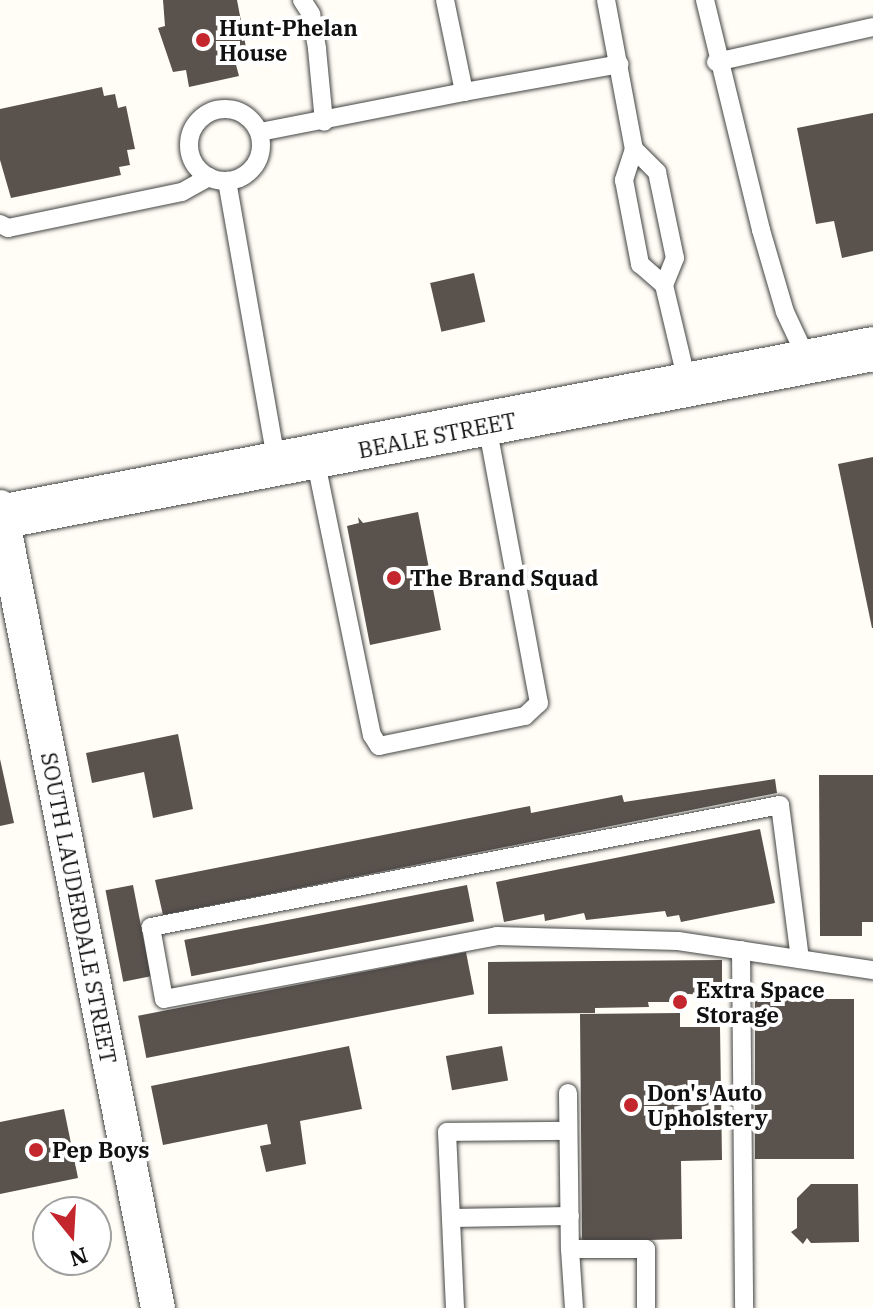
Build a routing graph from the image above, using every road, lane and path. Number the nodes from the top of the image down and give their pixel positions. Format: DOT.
graph roads {
  1 [pos="302,0"];
  2 [pos="445,0"];
  3 [pos="606,0"];
  4 [pos="705,0"];
  5 [pos="873,27"];
  6 [pos="716,62"];
  7 [pos="620,64"];
  8 [pos="464,92"];
  9 [pos="324,122"];
  10 [pos="260,132"];
  11 [pos="634,149"];
  12 [pos="218,179"];
  13 [pos="665,213"];
  14 [pos="631,220"];
  15 [pos="0,224"];
  16 [pos="664,285"];
  17 [pos="873,349"];
  18 [pos="808,361"];
  19 [pos="688,386"];
  20 [pos="487,425"];
  21 [pos="296,462"];
  22 [pos="1,514"];
  23 [pos="741,950"];
  24 [pos="800,959"];
  25 [pos="873,970"];
  26 [pos="568,1093"];
  27 [pos="568,1131"];
  28 [pos="570,1216"];
  29 [pos="451,1218"];
  30 [pos="570,1249"];
  31 [pos="158,1308"];
  32 [pos="455,1308"];
  33 [pos="574,1308"];
  34 [pos="646,1308"];
  35 [pos="744,1308"];
  1 -- 9 [label="lane"];
  2 -- 8 [label="lane"];
  3 -- 7 [label="lane"];
  4 -- 6 [label="lane"];
  5 -- 6 [label="lane"];
  6 -- 18 [label="lane"];
  7 -- 8 [label="lane"];
  7 -- 11 [label="lane"];
  8 -- 9 [label="lane"];
  9 -- 10 [label="lane"];
  10 -- 12 [label="lane"];
  10 -- 12 [label="lane"];
  11 -- 13 [label="lane"];
  11 -- 14 [label="lane"];
  12 -- 15 [label="lane"];
  12 -- 21 [label="lane"];
  13 -- 14 [label="lane"];
  13 -- 16 [label="lane"];
  14 -- 16 [label="lane"];
  16 -- 19 [label="lane"];
  17 -- 18 [label="street, BEALE STREET"];
  18 -- 19 [label="street, BEALE STREET"];
  19 -- 20 [label="street, BEALE STREET"];
  20 -- 21 [label="street, BEALE STREET"];
  20 -- 21 [label="lane"];
  21 -- 22 [label="street, BEALE STREET"];
  22 -- 31 [label="street, SOUTH LAUDERDALE STREET"];
  23 -- 24 [label="lane"];
  23 -- 24 [label="lane"];
  23 -- 35 [label="lane"];
  24 -- 25 [label="lane"];
  26 -- 27 [label="lane"];
  27 -- 28 [label="lane"];
  27 -- 29 [label="lane"];
  28 -- 29 [label="lane"];
  28 -- 30 [label="lane"];
  29 -- 32 [label="lane"];
  30 -- 33 [label="lane"];
  30 -- 34 [label="lane"];
}
